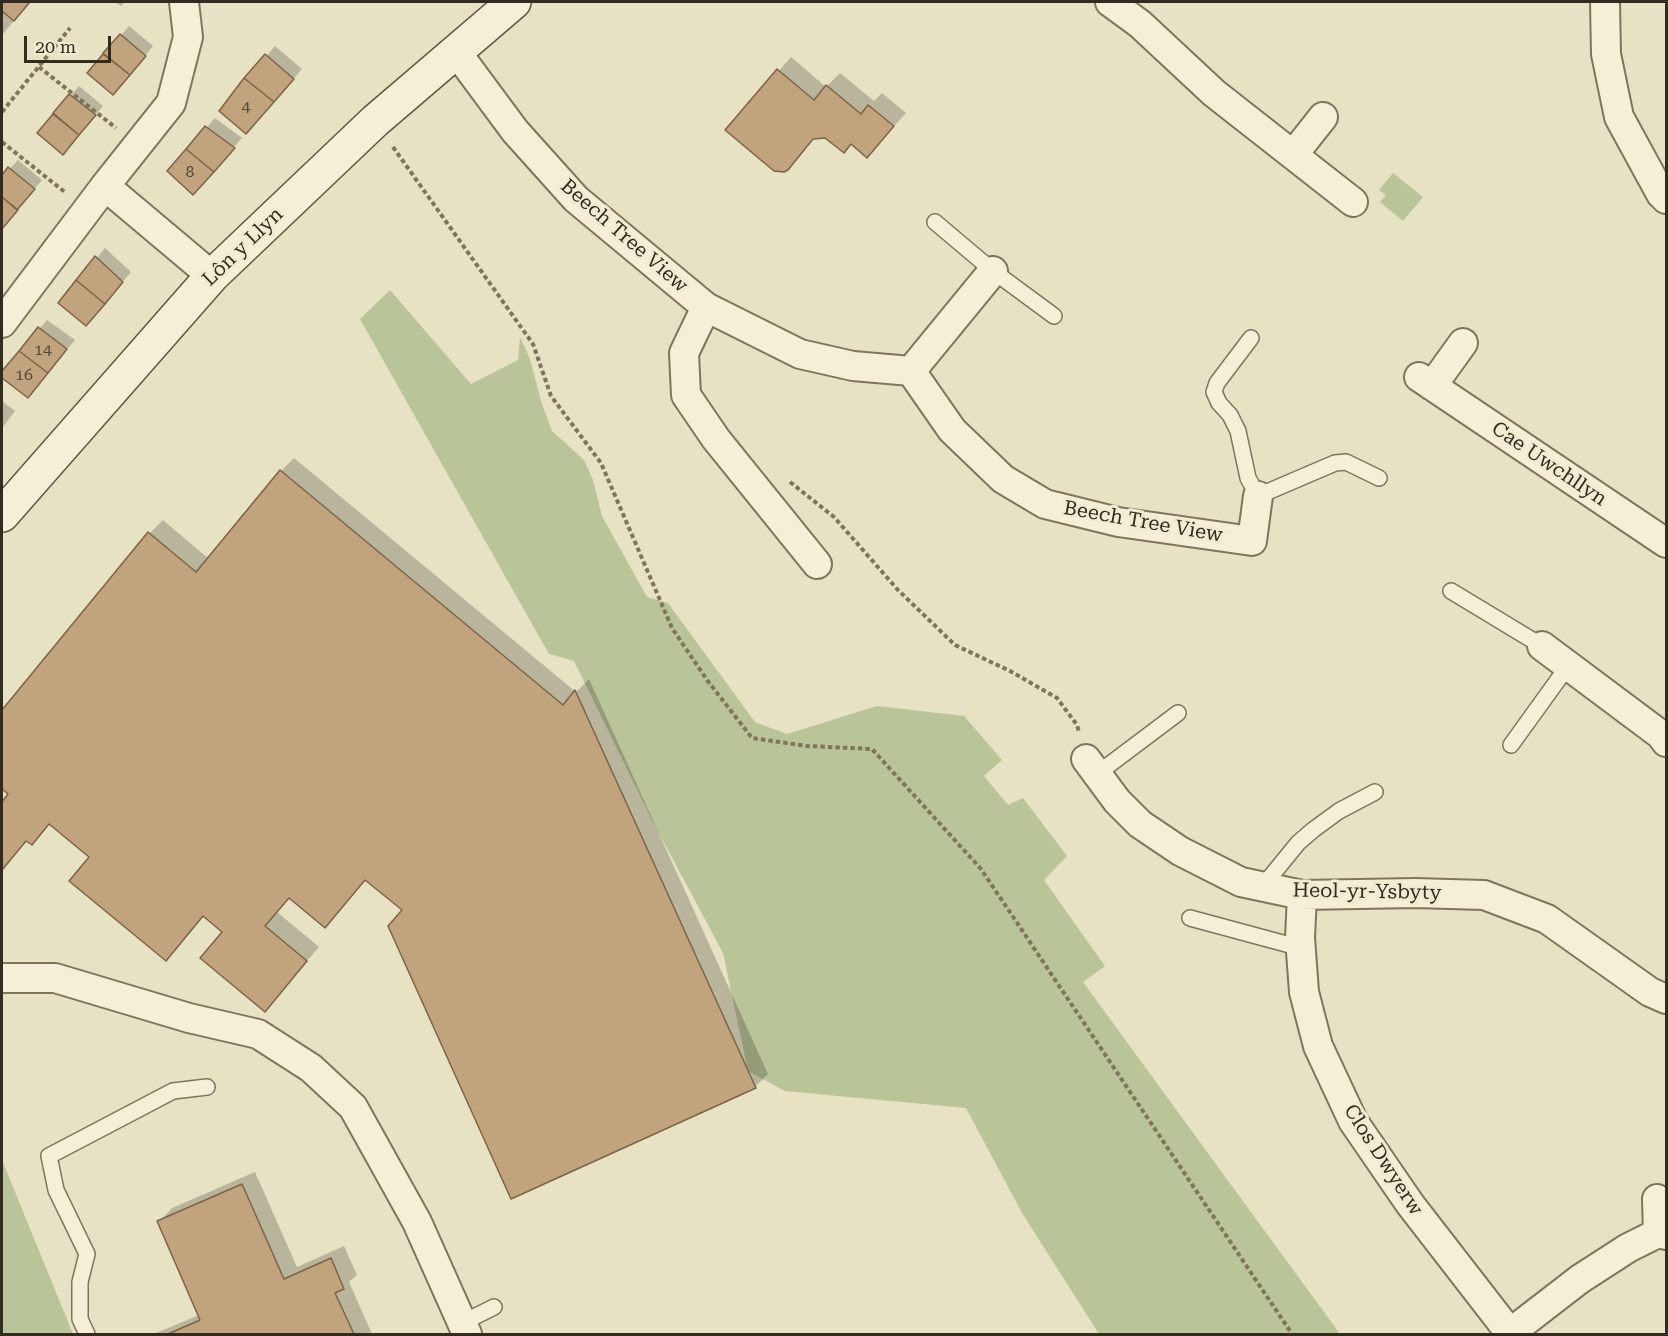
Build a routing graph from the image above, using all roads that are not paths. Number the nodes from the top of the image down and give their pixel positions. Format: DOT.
graph roads {
  1 [pos="184,2"];
  2 [pos="1110,2"];
  3 [pos="1605,2"];
  4 [pos="512,3"];
  5 [pos="455,50"];
  6 [pos="1323,117"];
  7 [pos="1293,155"];
  8 [pos="105,186"];
  9 [pos="1666,199"];
  10 [pos="1353,202"];
  11 [pos="935,222"];
  12 [pos="993,271"];
  13 [pos="212,276"];
  14 [pos="706,307"];
  15 [pos="1054,316"];
  16 [pos="2,323"];
  17 [pos="1251,338"];
  18 [pos="1463,343"];
  19 [pos="911,371"];
  20 [pos="1379,478"];
  21 [pos="1258,496"];
  22 [pos="2,515"];
  23 [pos="1666,543"];
  24 [pos="817,564"];
  25 [pos="1451,591"];
  26 [pos="1542,646"];
  27 [pos="1568,666"];
  28 [pos="1178,713"];
  29 [pos="1666,742"];
  30 [pos="1511,745"];
  31 [pos="1091,767"];
  32 [pos="1375,792"];
  33 [pos="1263,886"];
  34 [pos="1302,895"];
  35 [pos="1190,918"];
  36 [pos="1301,948"];
  37 [pos="2,978"];
  38 [pos="1666,999"];
  39 [pos="207,1087"];
  40 [pos="1657,1199"];
  41 [pos="1662,1234"];
  42 [pos="494,1307"];
  43 [pos="464,1329"];
  44 [pos="1510,1334"];
  45 [pos="87,1335"];
  1 -- 8 [label="street"];
  2 -- 7 [label="street"];
  3 -- 9 [label="street"];
  4 -- 5 [label="street, Lôn y Llyn"];
  5 -- 13 [label="street, Lôn y Llyn"];
  5 -- 14 [label="street, Beech Tree View"];
  6 -- 7 [label="street"];
  7 -- 10 [label="street"];
  8 -- 13 [label="street"];
  8 -- 16 [label="street"];
  11 -- 12 [label="lane"];
  12 -- 15 [label="lane"];
  12 -- 19 [label="street"];
  13 -- 22 [label="street, Lôn y Llyn"];
  14 -- 19 [label="street, Beech Tree View"];
  14 -- 24 [label="street, Beech Tree View"];
  17 -- 21 [label="lane"];
  18 -- 23 [label="street, Cae Uwchllyn"];
  19 -- 21 [label="street, Beech Tree View"];
  20 -- 21 [label="lane"];
  25 -- 26 [label="lane"];
  26 -- 27 [label="street"];
  27 -- 29 [label="street"];
  27 -- 30 [label="lane"];
  28 -- 31 [label="lane"];
  31 -- 33 [label="street, Heol-yr-Ysbyty"];
  32 -- 33 [label="lane"];
  33 -- 34 [label="street, Heol-yr-Ysbyty"];
  34 -- 36 [label="street, Clos Dwyerw"];
  34 -- 38 [label="street, Heol-yr-Ysbyty"];
  35 -- 36 [label="lane"];
  36 -- 44 [label="street, Clos Dwyerw"];
  37 -- 43 [label="street"];
  39 -- 45 [label="lane"];
  40 -- 41 [label="street, Clos Dwyerw"];
  41 -- 44 [label="street, Clos Dwyerw"];
  42 -- 43 [label="lane"];
}
